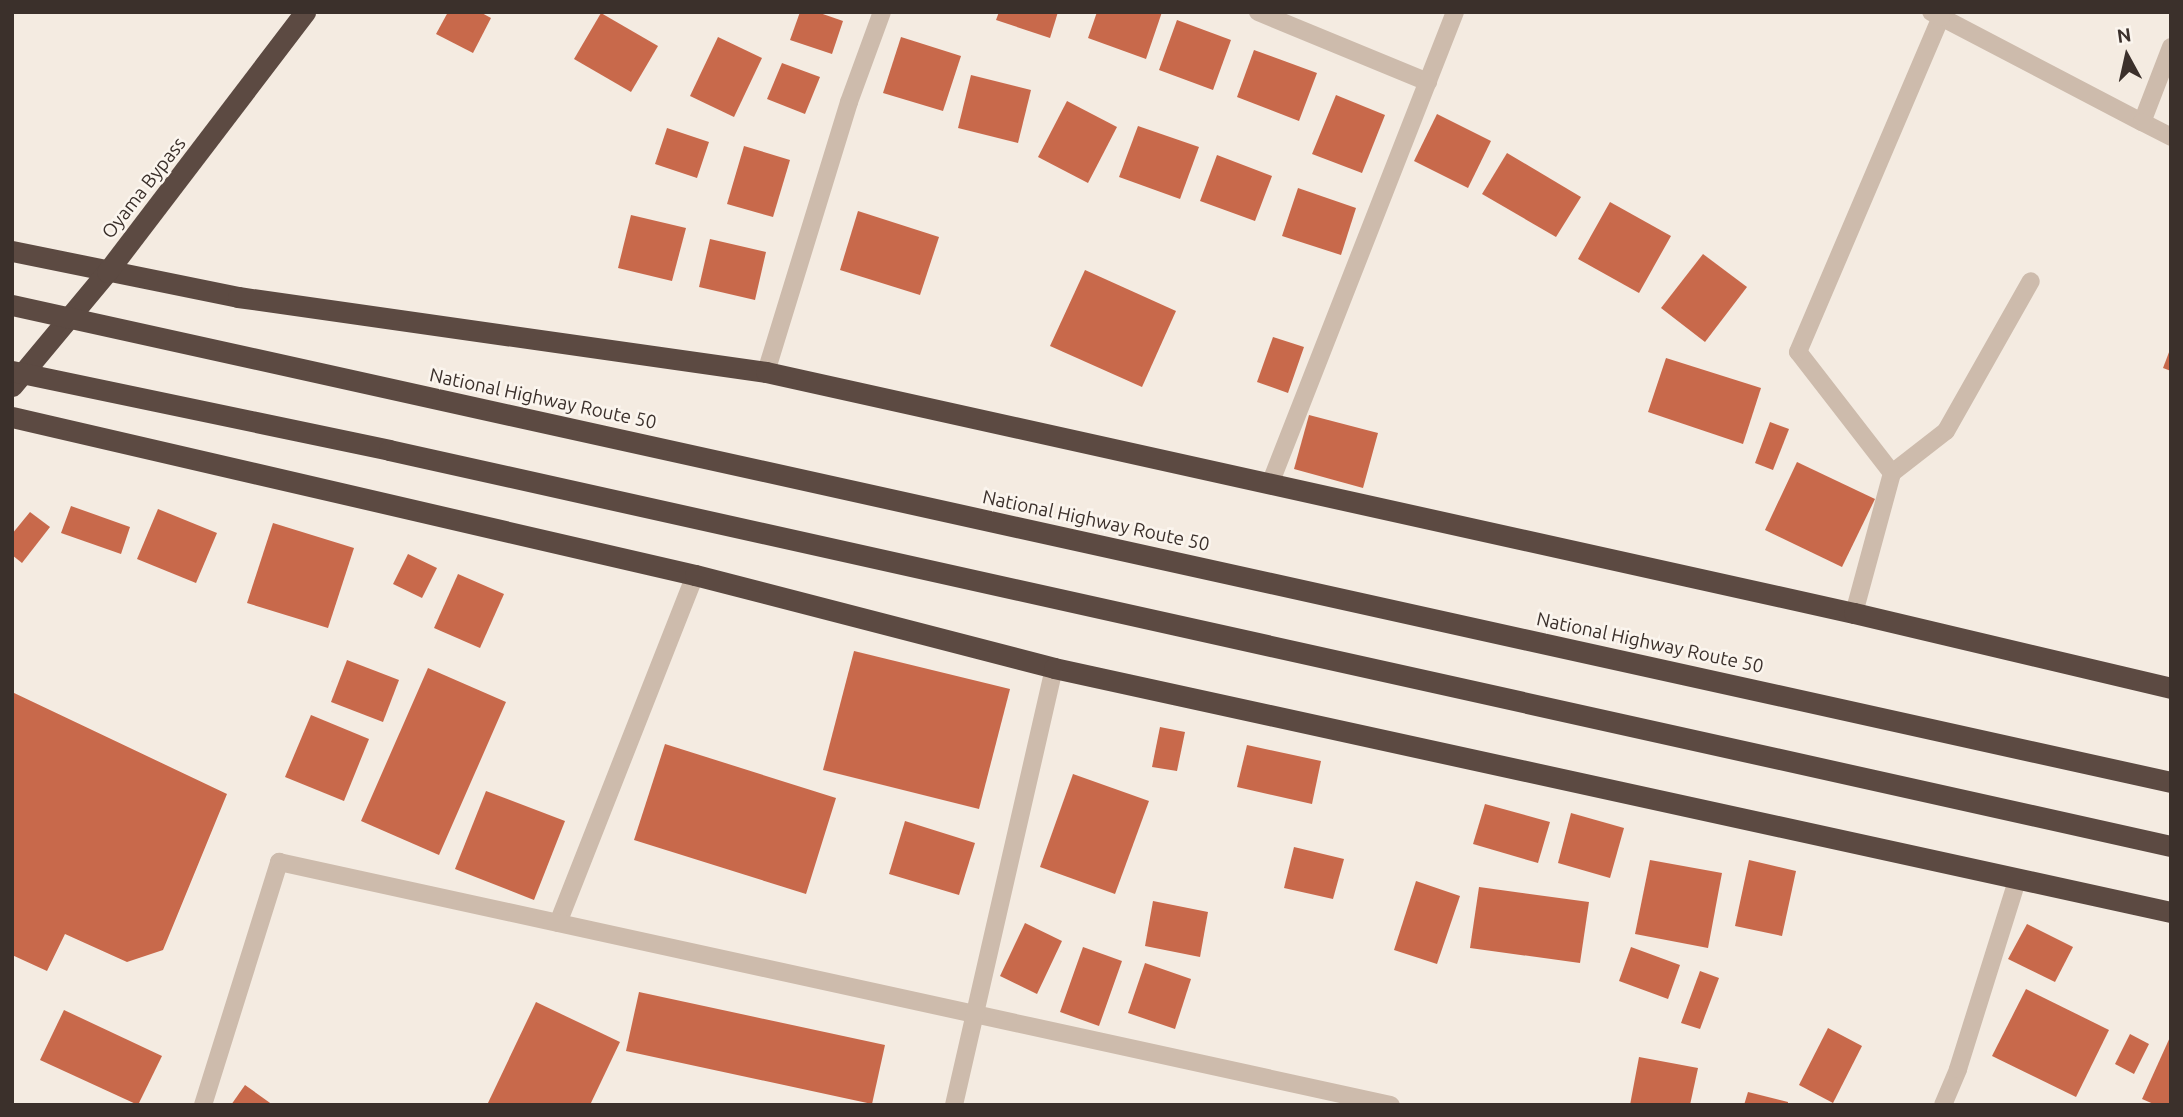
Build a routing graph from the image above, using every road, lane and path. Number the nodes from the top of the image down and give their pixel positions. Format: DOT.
graph roads {
  1 [pos="305,12"];
  2 [pos="882,12"];
  3 [pos="1258,12"];
  4 [pos="1455,12"];
  5 [pos="1936,15"];
  6 [pos="2171,47"];
  7 [pos="1428,82"];
  8 [pos="2142,122"];
  9 [pos="2171,137"];
  10 [pos="12,251"];
  11 [pos="107,272"];
  12 [pos="2031,281"];
  13 [pos="12,306"];
  14 [pos="12,370"];
  15 [pos="766,372"];
  16 [pos="12,386"];
  17 [pos="12,418"];
  18 [pos="1892,473"];
  19 [pos="1270,485"];
  20 [pos="695,575"];
  21 [pos="1854,613"];
  22 [pos="1054,668"];
  23 [pos="2171,688"];
  24 [pos="2171,782"];
  25 [pos="2171,846"];
  26 [pos="2018,878"];
  27 [pos="2171,912"];
  28 [pos="558,923"];
  29 [pos="974,1015"];
  30 [pos="203,1105"];
  31 [pos="954,1105"];
  32 [pos="1391,1105"];
  33 [pos="1943,1105"];
  1 -- 11 [label="highway, Oyama Bypass"];
  2 -- 15 [label="street"];
  3 -- 7 [label="street"];
  4 -- 7 [label="street"];
  5 -- 8 [label="street"];
  5 -- 18 [label="street"];
  6 -- 8 [label="street"];
  7 -- 19 [label="street"];
  8 -- 9 [label="street"];
  10 -- 11 [label="highway"];
  11 -- 15 [label="highway"];
  11 -- 16 [label="highway, Oyama Bypass"];
  12 -- 18 [label="street"];
  13 -- 24 [label="highway, National Highway Route 50, bridge"];
  14 -- 25 [label="highway, bridge"];
  15 -- 19 [label="highway"];
  17 -- 20 [label="highway"];
  18 -- 21 [label="street"];
  19 -- 21 [label="highway"];
  20 -- 22 [label="highway"];
  20 -- 28 [label="street"];
  21 -- 23 [label="highway"];
  22 -- 26 [label="highway"];
  22 -- 29 [label="street"];
  26 -- 27 [label="highway"];
  26 -- 33 [label="street"];
  28 -- 29 [label="street"];
  28 -- 30 [label="street"];
  29 -- 31 [label="street"];
  29 -- 32 [label="street"];
}
